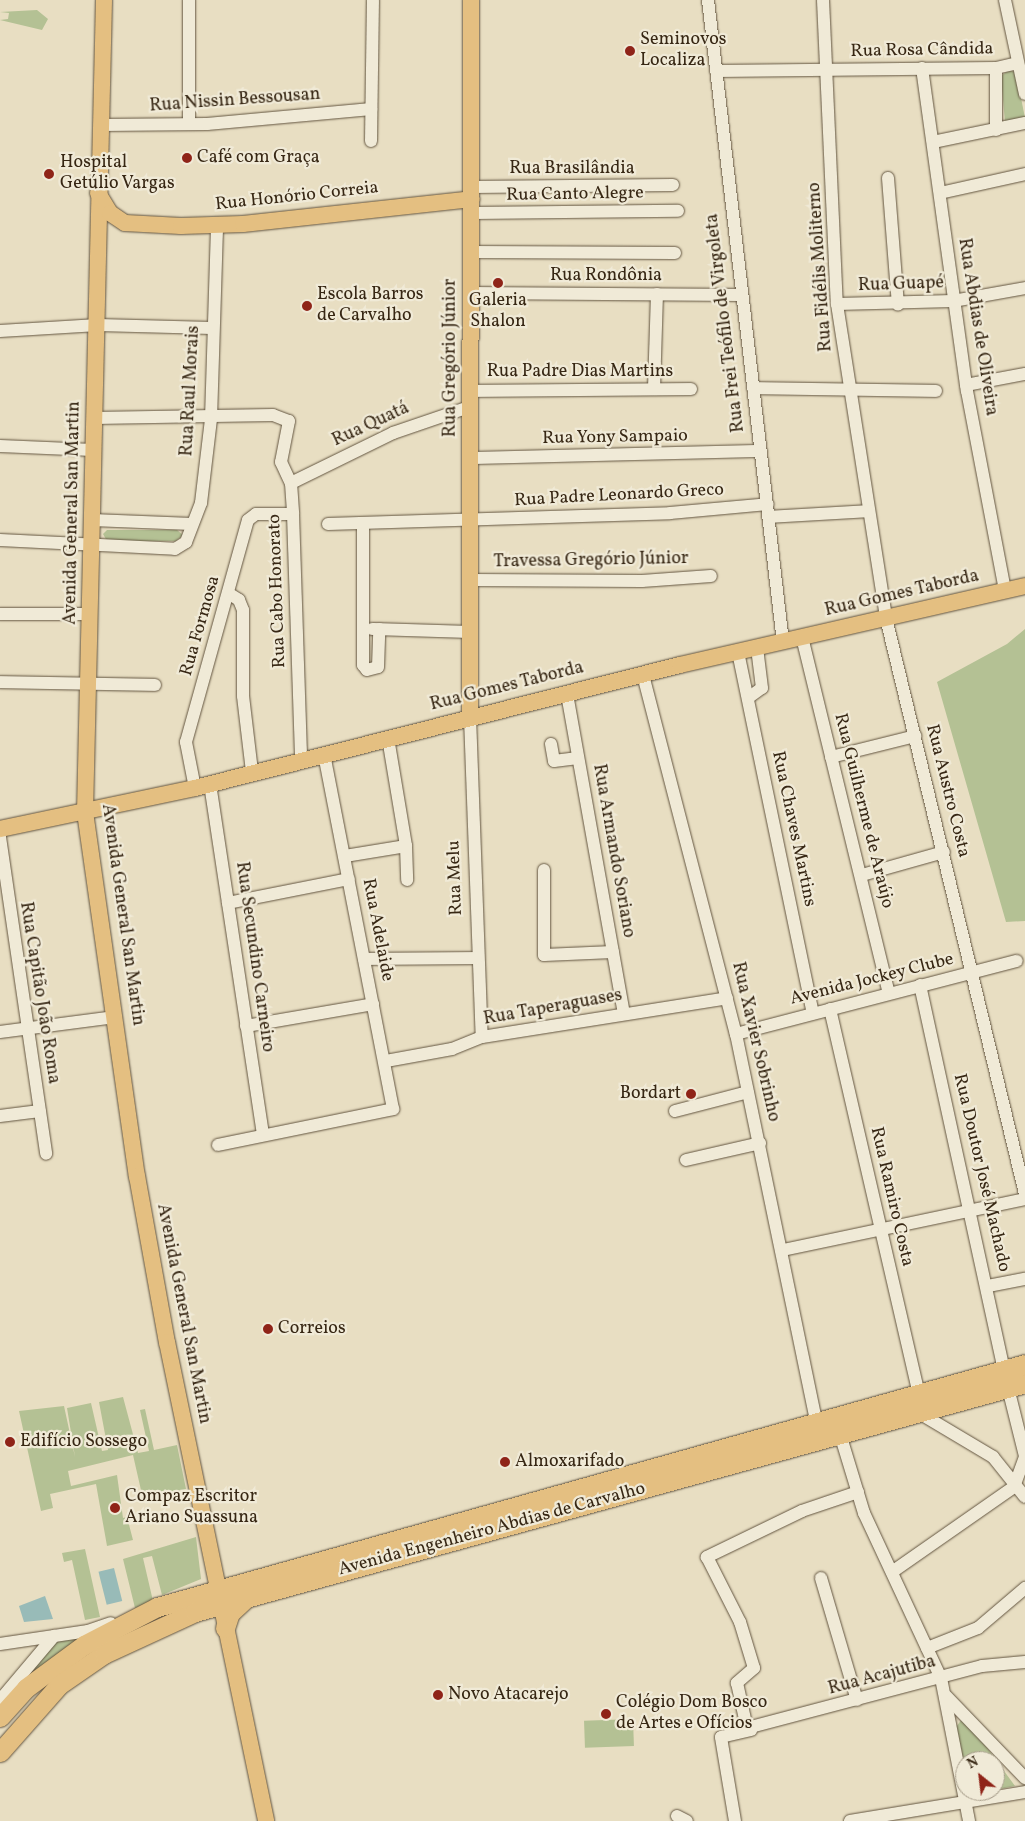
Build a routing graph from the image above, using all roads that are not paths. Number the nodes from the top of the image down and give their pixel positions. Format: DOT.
graph roads {
  1 [pos="104,0"];
  2 [pos="189,0"];
  3 [pos="373,0"];
  4 [pos="471,0"];
  5 [pos="708,0"];
  6 [pos="823,0"];
  7 [pos="1005,0"];
  8 [pos="1017,63"];
  9 [pos="922,68"];
  10 [pos="996,68"];
  11 [pos="716,71"];
  12 [pos="826,71"];
  13 [pos="1025,94"];
  14 [pos="371,109"];
  15 [pos="1025,123"];
  16 [pos="188,124"];
  17 [pos="100,125"];
  18 [pos="996,130"];
  19 [pos="371,141"];
  20 [pos="933,142"];
  21 [pos="1025,174"];
  22 [pos="888,178"];
  23 [pos="673,185"];
  24 [pos="97,191"];
  25 [pos="940,193"];
  26 [pos="472,200"];
  27 [pos="678,211"];
  28 [pos="125,223"];
  29 [pos="217,225"];
  30 [pos="98,240"];
  31 [pos="472,252"];
  32 [pos="675,253"];
  33 [pos="1025,288"];
  34 [pos="470,293"];
  35 [pos="658,294"];
  36 [pos="741,295"];
  37 [pos="953,301"];
  38 [pos="837,304"];
  39 [pos="898,305"];
  40 [pos="98,325"];
  41 [pos="212,328"];
  42 [pos="0,331"];
  43 [pos="1025,374"];
  44 [pos="966,385"];
  45 [pos="753,388"];
  46 [pos="654,389"];
  47 [pos="691,389"];
  48 [pos="470,390"];
  49 [pos="936,391"];
  50 [pos="850,392"];
  51 [pos="469,407"];
  52 [pos="94,418"];
  53 [pos="211,419"];
  54 [pos="0,446"];
  55 [pos="93,450"];
  56 [pos="760,451"];
  57 [pos="470,458"];
  58 [pos="291,483"];
  59 [pos="768,504"];
  60 [pos="869,511"];
  61 [pos="293,514"];
  62 [pos="769,517"];
  63 [pos="92,520"];
  64 [pos="472,521"];
  65 [pos="363,523"];
  66 [pos="192,524"];
  67 [pos="328,524"];
  68 [pos="0,540"];
  69 [pos="91,545"];
  70 [pos="711,576"];
  71 [pos="472,580"];
  72 [pos="1025,586"];
  73 [pos="1005,591"];
  74 [pos="228,593"];
  75 [pos="0,614"];
  76 [pos="91,614"];
  77 [pos="886,618"];
  78 [pos="364,629"];
  79 [pos="379,629"];
  80 [pos="472,632"];
  81 [pos="802,637"];
  82 [pos="783,642"];
  83 [pos="757,648"];
  84 [pos="738,652"];
  85 [pos="643,675"];
  86 [pos="0,682"];
  87 [pos="89,684"];
  88 [pos="155,686"];
  89 [pos="567,694"];
  90 [pos="748,698"];
  91 [pos="470,717"];
  92 [pos="915,736"];
  93 [pos="388,738"];
  94 [pos="551,744"];
  95 [pos="324,755"];
  96 [pos="832,757"];
  97 [pos="578,758"];
  98 [pos="301,760"];
  99 [pos="252,772"];
  100 [pos="203,786"];
  101 [pos="85,812"];
  102 [pos="0,829"];
  103 [pos="0,837"];
  104 [pos="406,846"];
  105 [pos="944,852"];
  106 [pos="345,856"];
  107 [pos="544,870"];
  108 [pos="862,875"];
  109 [pos="349,878"];
  110 [pos="407,880"];
  111 [pos="228,903"];
  112 [pos="4,914"];
  113 [pos="613,952"];
  114 [pos="476,958"];
  115 [pos="364,959"];
  116 [pos="1017,961"];
  117 [pos="974,972"];
  118 [pos="920,985"];
  119 [pos="888,993"];
  120 [pos="727,998"];
  121 [pos="373,1004"];
  122 [pos="830,1009"];
  123 [pos="624,1014"];
  124 [pos="813,1014"];
  125 [pos="115,1017"];
  126 [pos="246,1026"];
  127 [pos="26,1028"];
  128 [pos="0,1032"];
  129 [pos="736,1034"];
  130 [pos="482,1037"];
  131 [pos="386,1061"];
  132 [pos="748,1092"];
  133 [pos="40,1111"];
  134 [pos="675,1111"];
  135 [pos="0,1116"];
  136 [pos="263,1135"];
  137 [pos="760,1143"];
  138 [pos="218,1145"];
  139 [pos="46,1154"];
  140 [pos="686,1160"];
  141 [pos="1025,1194"];
  142 [pos="1025,1199"];
  143 [pos="970,1209"];
  144 [pos="880,1229"];
  145 [pos="784,1250"];
  146 [pos="1025,1279"];
  147 [pos="988,1286"];
  148 [pos="1025,1364"];
  149 [pos="1012,1380"];
  150 [pos="919,1393"];
  151 [pos="921,1414"];
  152 [pos="816,1421"];
  153 [pos="840,1434"];
  154 [pos="1016,1480"];
  155 [pos="858,1492"];
  156 [pos="1025,1497"];
  157 [pos="396,1537"];
  158 [pos="372,1562"];
  159 [pos="892,1572"];
  160 [pos="821,1578"];
  161 [pos="244,1588"];
  162 [pos="1025,1588"];
  163 [pos="213,1599"];
  164 [pos="150,1609"];
  165 [pos="54,1636"];
  166 [pos="97,1640"];
  167 [pos="19,1641"];
  168 [pos="0,1644"];
  169 [pos="927,1648"];
  170 [pos="31,1662"];
  171 [pos="1025,1662"];
  172 [pos="941,1678"];
  173 [pos="946,1696"];
  174 [pos="0,1700"];
  175 [pos="858,1700"];
  176 [pos="0,1716"];
  177 [pos="750,1730"];
  178 [pos="0,1752"];
  179 [pos="1025,1778"];
  180 [pos="1025,1792"];
  181 [pos="966,1804"];
  182 [pos="266,1821"];
  183 [pos="735,1821"];
  184 [pos="850,1821"];
  185 [pos="969,1821"];
  1 -- 17 [label="main road, Avenida General San Martin"];
  2 -- 16 [label="street"];
  3 -- 14 [label="street"];
  4 -- 26 [label="main road, Rua Gregório Júnior"];
  5 -- 11 [label="street, Rua Frei Teófilo de Virgoleta"];
  6 -- 12 [label="street, Rua Fidélis Moliterno"];
  7 -- 8 [label="street"];
  8 -- 10 [label="street, Rua Rosa Cândida"];
  8 -- 13 [label="street"];
  9 -- 10 [label="street, Rua Rosa Cândida"];
  9 -- 12 [label="street, Rua Rosa Cândida"];
  9 -- 20 [label="street, Rua Abdias de Oliveira"];
  10 -- 18 [label="street"];
  11 -- 12 [label="street, Rua Rosa Cândida"];
  11 -- 36 [label="street, Rua Frei Teófilo de Virgoleta"];
  12 -- 38 [label="street, Rua Fidélis Moliterno"];
  14 -- 16 [label="street, Rua Nissin Bessousan"];
  14 -- 19 [label="street"];
  15 -- 18 [label="street"];
  16 -- 17 [label="street, Rua Nissin Bessousan"];
  17 -- 24 [label="main road, Avenida General San Martin"];
  18 -- 20 [label="street"];
  20 -- 25 [label="street, Rua Abdias de Oliveira"];
  21 -- 25 [label="street"];
  22 -- 39 [label="street"];
  23 -- 26 [label="street, Rua Brasilândia"];
  24 -- 28 [label="main road"];
  24 -- 30 [label="main road, Avenida General San Martin"];
  25 -- 37 [label="street, Rua Abdias de Oliveira"];
  26 -- 27 [label="street, Rua Canto Alegre"];
  26 -- 29 [label="main road, Rua Honório Correia"];
  26 -- 31 [label="main road, Rua Gregório Júnior"];
  28 -- 29 [label="main road, Rua Honório Correia"];
  28 -- 30 [label="main road, Rua Honório Correia"];
  29 -- 41 [label="street, Rua Raul Morais"];
  30 -- 40 [label="main road, Avenida General San Martin"];
  31 -- 32 [label="street"];
  31 -- 34 [label="main road, Rua Gregório Júnior"];
  33 -- 37 [label="street, Rua Guapé"];
  34 -- 35 [label="street, Rua Rondônia"];
  34 -- 48 [label="main road, Rua Gregório Júnior"];
  35 -- 36 [label="street, Rua Rondônia"];
  35 -- 46 [label="street"];
  36 -- 45 [label="street, Rua Frei Teófilo de Virgoleta"];
  37 -- 39 [label="street, Rua Guapé"];
  37 -- 44 [label="street, Rua Abdias de Oliveira"];
  38 -- 39 [label="street, Rua Guapé"];
  38 -- 50 [label="street, Rua Fidélis Moliterno"];
  40 -- 41 [label="street"];
  40 -- 42 [label="street"];
  40 -- 52 [label="main road, Avenida General San Martin"];
  41 -- 53 [label="street, Rua Raul Morais"];
  43 -- 44 [label="street"];
  44 -- 73 [label="street, Rua Abdias de Oliveira"];
  45 -- 50 [label="street"];
  45 -- 56 [label="street, Rua Frei Teófilo de Virgoleta"];
  46 -- 47 [label="street, Rua Padre Dias Martins"];
  46 -- 48 [label="street, Rua Padre Dias Martins"];
  48 -- 51 [label="main road, Rua Gregório Júnior"];
  49 -- 50 [label="street"];
  50 -- 60 [label="street, Rua Fidélis Moliterno"];
  51 -- 57 [label="main road, Rua Gregório Júnior"];
  51 -- 58 [label="street, Rua Quatá"];
  52 -- 53 [label="street"];
  52 -- 55 [label="main road, Avenida General San Martin"];
  53 -- 58 [label="street, Rua Cabo Honorato"];
  53 -- 66 [label="street, Rua Raul Morais"];
  54 -- 55 [label="street"];
  55 -- 63 [label="main road, Avenida General San Martin"];
  56 -- 57 [label="street, Rua Yony Sampaio"];
  56 -- 59 [label="street, Rua Frei Teófilo de Virgoleta"];
  57 -- 64 [label="main road, Rua Gregório Júnior"];
  58 -- 61 [label="street, Rua Cabo Honorato"];
  59 -- 62 [label="street, Rua Frei Teófilo de Virgoleta"];
  59 -- 64 [label="street, Rua Padre Leonardo Greco"];
  60 -- 62 [label="street"];
  60 -- 77 [label="street, Rua Fidélis Moliterno"];
  61 -- 74 [label="street, Rua Formosa"];
  61 -- 98 [label="street, Rua Cabo Honorato"];
  62 -- 82 [label="street, Rua Frei Teófilo de Virgoleta"];
  63 -- 66 [label="street"];
  63 -- 69 [label="main road, Avenida General San Martin"];
  64 -- 65 [label="street, Rua Padre Leonardo Greco"];
  64 -- 71 [label="main road, Rua Gregório Júnior"];
  65 -- 67 [label="street, Rua Padre Leonardo Greco"];
  65 -- 78 [label="street"];
  66 -- 69 [label="street, Rua Raul Morais"];
  68 -- 69 [label="street"];
  69 -- 76 [label="main road, Avenida General San Martin"];
  70 -- 71 [label="street, Travessa Gregório Júnior"];
  71 -- 80 [label="main road, Rua Gregório Júnior"];
  72 -- 73 [label="main road, Rua Gomes Taborda"];
  73 -- 77 [label="main road, Rua Gomes Taborda"];
  74 -- 99 [label="street"];
  74 -- 100 [label="street, Rua Formosa"];
  75 -- 76 [label="street"];
  76 -- 87 [label="main road, Avenida General San Martin"];
  77 -- 81 [label="main road, Rua Gomes Taborda"];
  77 -- 92 [label="street, Rua Austro Costa"];
  78 -- 79 [label="street"];
  78 -- 79 [label="street"];
  79 -- 80 [label="street"];
  80 -- 91 [label="main road, Rua Gregório Júnior"];
  81 -- 82 [label="main road, Rua Gomes Taborda"];
  81 -- 96 [label="street, Rua Guilherme de Araújo"];
  82 -- 83 [label="main road, Rua Gomes Taborda"];
  83 -- 84 [label="main road, Rua Gomes Taborda"];
  83 -- 90 [label="street"];
  84 -- 85 [label="main road, Rua Gomes Taborda"];
  84 -- 90 [label="street, Rua Chaves Martins"];
  85 -- 89 [label="main road, Rua Gomes Taborda"];
  85 -- 120 [label="street, Rua Xavier Sobrinho"];
  86 -- 87 [label="street"];
  87 -- 88 [label="street"];
  87 -- 101 [label="main road, Avenida General San Martin"];
  89 -- 91 [label="main road, Rua Gomes Taborda"];
  89 -- 97 [label="street, Rua Armando Soriano"];
  90 -- 124 [label="street, Rua Chaves Martins"];
  91 -- 93 [label="main road, Rua Gomes Taborda"];
  91 -- 114 [label="street, Rua Melu"];
  92 -- 96 [label="street"];
  92 -- 105 [label="street, Rua Austro Costa"];
  93 -- 95 [label="main road, Rua Gomes Taborda"];
  93 -- 104 [label="street"];
  94 -- 97 [label="street"];
  95 -- 98 [label="main road, Rua Gomes Taborda"];
  95 -- 106 [label="street, Rua Adelaide"];
  96 -- 108 [label="street, Rua Guilherme de Araújo"];
  97 -- 113 [label="street, Rua Armando Soriano"];
  98 -- 99 [label="main road, Rua Gomes Taborda"];
  99 -- 100 [label="main road, Rua Gomes Taborda"];
  100 -- 101 [label="main road, Rua Gomes Taborda"];
  100 -- 111 [label="street, Rua Secundino Carneiro"];
  101 -- 102 [label="main road, Rua Gomes Taborda"];
  101 -- 125 [label="main road, Avenida General San Martin"];
  103 -- 112 [label="street, Rua Capitão João Roma"];
  104 -- 106 [label="street"];
  104 -- 110 [label="street"];
  105 -- 108 [label="street"];
  105 -- 117 [label="street, Rua Austro Costa"];
  106 -- 109 [label="street, Rua Adelaide"];
  107 -- 113 [label="street"];
  108 -- 119 [label="street, Rua Guilherme de Araújo"];
  109 -- 111 [label="street"];
  109 -- 115 [label="street, Rua Adelaide"];
  111 -- 126 [label="street, Rua Secundino Carneiro"];
  112 -- 127 [label="street, Rua Capitão João Roma"];
  113 -- 123 [label="street, Rua Armando Soriano"];
  114 -- 115 [label="street"];
  114 -- 130 [label="street, Rua Melu"];
  115 -- 121 [label="street, Rua Adelaide"];
  116 -- 117 [label="street, Avenida Jockey Clube"];
  117 -- 118 [label="street, Avenida Jockey Clube"];
  117 -- 141 [label="street, Rua Austro Costa"];
  118 -- 119 [label="street, Avenida Jockey Clube"];
  118 -- 143 [label="street, Rua Doutor José Machado"];
  119 -- 122 [label="street, Avenida Jockey Clube"];
  120 -- 123 [label="street, Rua Taperaguases"];
  120 -- 129 [label="street, Rua Xavier Sobrinho"];
  121 -- 126 [label="street"];
  121 -- 131 [label="street, Rua Adelaide"];
  122 -- 124 [label="street, Avenida Jockey Clube"];
  122 -- 144 [label="street, Rua Ramiro Costa"];
  123 -- 130 [label="street, Rua Taperaguases"];
  124 -- 129 [label="street, Avenida Jockey Clube"];
  125 -- 127 [label="street"];
  125 -- 163 [label="main road, Avenida General San Martin"];
  126 -- 136 [label="street, Rua Secundino Carneiro"];
  127 -- 128 [label="street"];
  127 -- 133 [label="street, Rua Capitão João Roma"];
  129 -- 132 [label="street, Rua Xavier Sobrinho"];
  130 -- 131 [label="street, Rua Taperaguases"];
  131 -- 136 [label="street, Rua Adelaide"];
  132 -- 134 [label="street"];
  132 -- 137 [label="street, Rua Xavier Sobrinho"];
  133 -- 135 [label="street"];
  133 -- 139 [label="street, Rua Capitão João Roma"];
  136 -- 138 [label="street"];
  137 -- 140 [label="street"];
  137 -- 145 [label="street, Rua Xavier Sobrinho"];
  142 -- 143 [label="street"];
  143 -- 144 [label="street"];
  143 -- 147 [label="street, Rua Doutor José Machado"];
  144 -- 145 [label="street"];
  144 -- 150 [label="street, Rua Ramiro Costa"];
  145 -- 152 [label="street, Rua Xavier Sobrinho"];
  146 -- 147 [label="street"];
  147 -- 149 [label="street, Rua Doutor José Machado"];
  148 -- 149 [label="highway, Avenida Engenheiro Abdias de Carvalho"];
  149 -- 150 [label="highway, Avenida Engenheiro Abdias de Carvalho"];
  149 -- 151 [label="highway, Avenida Engenheiro Abdias de Carvalho"];
  149 -- 154 [label="street, Rua Doutor José Machado"];
  150 -- 152 [label="highway, Avenida Engenheiro Abdias de Carvalho"];
  151 -- 153 [label="highway, Avenida Engenheiro Abdias de Carvalho"];
  151 -- 154 [label="street"];
  152 -- 157 [label="highway, Avenida Engenheiro Abdias de Carvalho"];
  153 -- 155 [label="street"];
  153 -- 158 [label="highway, Avenida Engenheiro Abdias de Carvalho"];
  154 -- 156 [label="street"];
  154 -- 159 [label="street"];
  155 -- 159 [label="street"];
  155 -- 177 [label="street"];
  157 -- 158 [label="highway"];
  157 -- 161 [label="highway, Avenida Engenheiro Abdias de Carvalho"];
  158 -- 161 [label="highway, Avenida Engenheiro Abdias de Carvalho"];
  158 -- 163 [label="highway"];
  159 -- 169 [label="street"];
  160 -- 175 [label="street"];
  161 -- 163 [label="highway, Avenida Engenheiro Abdias de Carvalho"];
  161 -- 163 [label="highway"];
  162 -- 169 [label="street"];
  163 -- 164 [label="highway, Avenida Engenheiro Abdias de Carvalho"];
  163 -- 166 [label="highway, Avenida Engenheiro Abdias de Carvalho"];
  163 -- 182 [label="main road, Avenida General San Martin"];
  164 -- 166 [label="street"];
  164 -- 166 [label="highway, Avenida Engenheiro Abdias de Carvalho"];
  165 -- 166 [label="street"];
  165 -- 167 [label="street"];
  165 -- 170 [label="street"];
  166 -- 176 [label="highway, Avenida Engenheiro Abdias de Carvalho"];
  166 -- 178 [label="highway, Avenida Engenheiro Abdias de Carvalho"];
  167 -- 168 [label="street"];
  167 -- 170 [label="street"];
  169 -- 172 [label="street"];
  170 -- 174 [label="street"];
  171 -- 172 [label="street, Rua Acajutiba"];
  172 -- 173 [label="street"];
  172 -- 175 [label="street, Rua Acajutiba"];
  173 -- 179 [label="street"];
  173 -- 181 [label="street"];
  175 -- 177 [label="street, Rua Acajutiba"];
  177 -- 183 [label="street, Rua Acajutiba"];
  180 -- 181 [label="street"];
  181 -- 184 [label="street"];
  181 -- 185 [label="street"];
}
